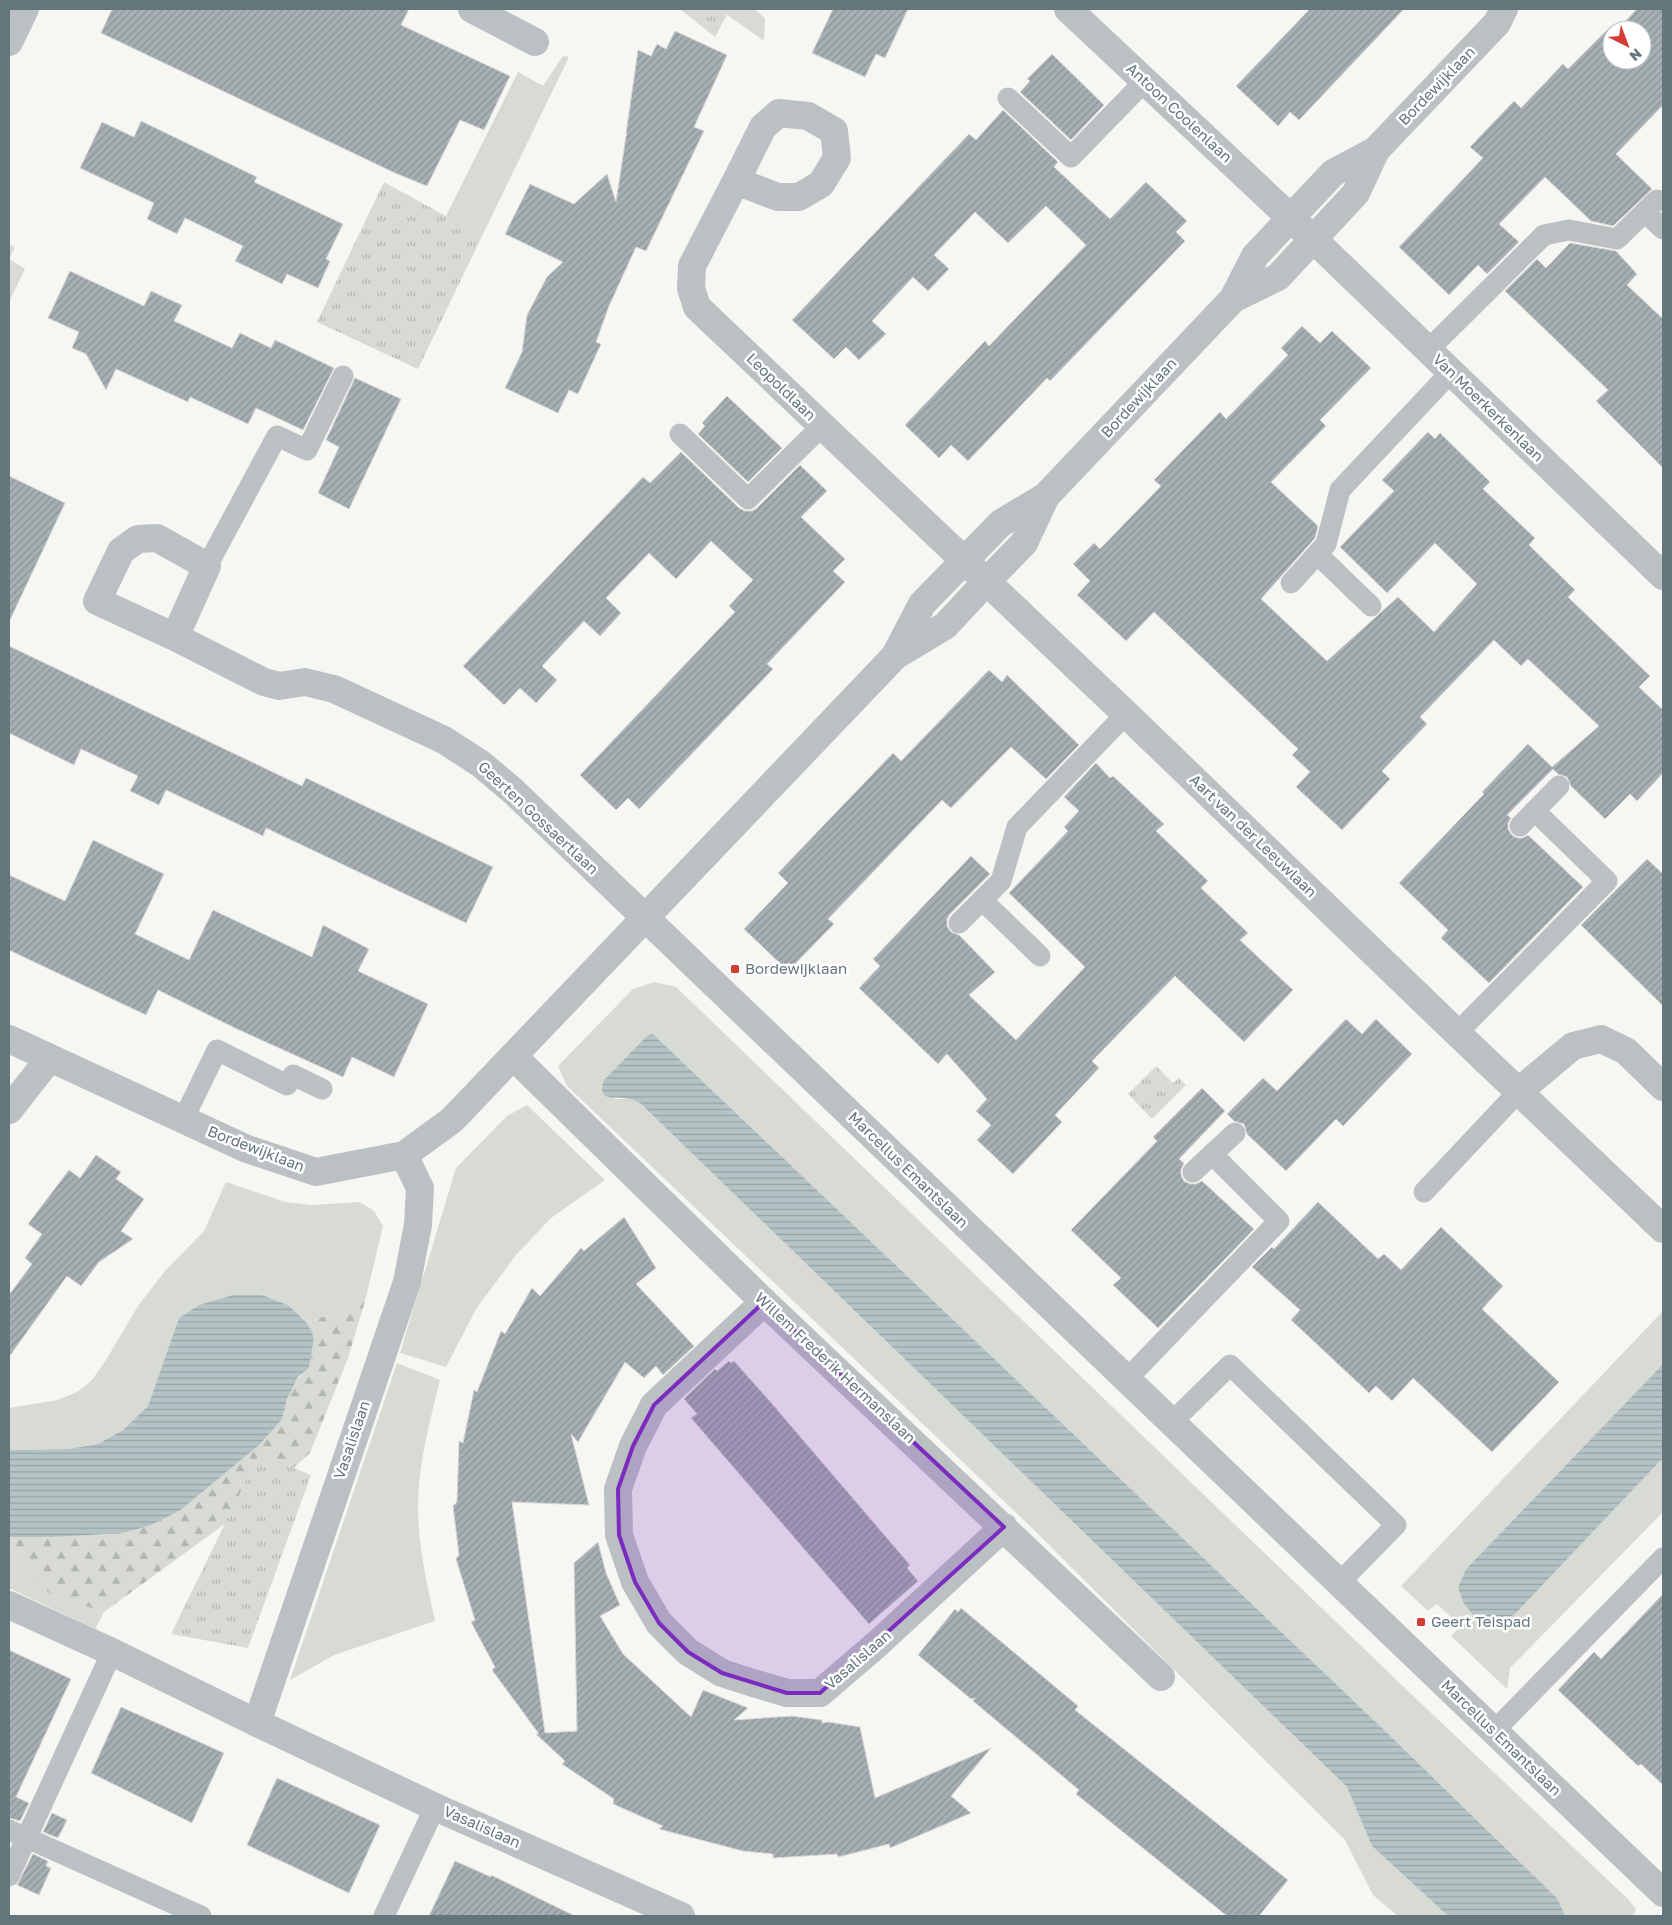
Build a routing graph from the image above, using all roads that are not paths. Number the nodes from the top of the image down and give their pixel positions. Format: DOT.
graph roads {
  1 [pos="25,9"];
  2 [pos="472,9"];
  3 [pos="1068,9"];
  4 [pos="1523,9"];
  5 [pos="1501,16"];
  6 [pos="9,42"];
  7 [pos="535,42"];
  8 [pos="1145,81"];
  9 [pos="1008,98"];
  10 [pos="1376,150"];
  11 [pos="736,182"];
  12 [pos="1290,218"];
  13 [pos="1663,229"];
  14 [pos="1313,239"];
  15 [pos="1233,299"];
  16 [pos="1428,350"];
  17 [pos="1451,372"];
  18 [pos="343,376"];
  19 [pos="822,426"];
  20 [pos="680,434"];
  21 [pos="1046,496"];
  22 [pos="1317,554"];
  23 [pos="965,560"];
  24 [pos="207,566"];
  25 [pos="1663,576"];
  26 [pos="987,582"];
  27 [pos="1291,583"];
  28 [pos="1371,606"];
  29 [pos="175,637"];
  30 [pos="895,656"];
  31 [pos="1126,714"];
  32 [pos="1559,786"];
  33 [pos="1535,811"];
  34 [pos="1520,826"];
  35 [pos="982,900"];
  36 [pos="645,918"];
  37 [pos="959,923"];
  38 [pos="1040,956"];
  39 [pos="1457,1033"];
  40 [pos="9,1039"];
  41 [pos="513,1056"];
  42 [pos="49,1059"];
  43 [pos="1663,1087"];
  44 [pos="322,1089"];
  45 [pos="1519,1091"];
  46 [pos="9,1110"];
  47 [pos="183,1120"];
  48 [pos="1235,1133"];
  49 [pos="1212,1154"];
  50 [pos="404,1155"];
  51 [pos="1193,1172"];
  52 [pos="1424,1192"];
  53 [pos="1663,1228"];
  54 [pos="764,1302"];
  55 [pos="1127,1379"];
  56 [pos="1172,1422"];
  57 [pos="1004,1527"];
  58 [pos="1663,1558"];
  59 [pos="1339,1583"];
  60 [pos="9,1605"];
  61 [pos="112,1652"];
  62 [pos="1161,1677"];
  63 [pos="257,1723"];
  64 [pos="1494,1731"];
  65 [pos="435,1807"];
  66 [pos="17,1834"];
  67 [pos="9,1876"];
  68 [pos="1663,1893"];
  69 [pos="201,1916"];
  70 [pos="384,1916"];
  71 [pos="681,1916"];
  1 -- 6 [label="street"];
  2 -- 7 [label="street"];
  3 -- 8 [label="street, Antoon Coolenlaan"];
  4 -- 5 [label="street, Bordewijklaan"];
  5 -- 10 [label="street, Bordewijklaan"];
  8 -- 9 [label="lane"];
  8 -- 12 [label="street, Antoon Coolenlaan"];
  10 -- 12 [label="street, Bordewijklaan"];
  10 -- 14 [label="street, Bordewijklaan"];
  11 -- 19 [label="street, Leopoldlaan"];
  12 -- 14 [label="street, Antoon Coolenlaan"];
  12 -- 15 [label="street, Bordewijklaan"];
  13 -- 16 [label="lane"];
  14 -- 15 [label="street, Bordewijklaan"];
  14 -- 16 [label="street, Van Moerkerkenlaan"];
  15 -- 21 [label="street, Bordewijklaan"];
  16 -- 17 [label="street, Van Moerkerkenlaan"];
  17 -- 22 [label="lane"];
  17 -- 25 [label="street, Van Moerkerkenlaan"];
  18 -- 24 [label="lane"];
  19 -- 20 [label="lane"];
  19 -- 23 [label="street, Leopoldlaan"];
  21 -- 23 [label="street, Bordewijklaan"];
  21 -- 26 [label="street, Bordewijklaan"];
  22 -- 27 [label="lane"];
  22 -- 28 [label="lane"];
  23 -- 26 [label="street, Leopoldlaan"];
  23 -- 30 [label="street, Bordewijklaan"];
  24 -- 29 [label="street"];
  24 -- 29 [label="street, Geerten Gossaertlaan"];
  26 -- 30 [label="street, Bordewijklaan"];
  26 -- 31 [label="street, Aart van der Leeuwlaan"];
  29 -- 36 [label="street, Geerten Gossaertlaan"];
  30 -- 36 [label="street, Bordewijklaan"];
  31 -- 35 [label="lane"];
  31 -- 39 [label="street, Aart van der Leeuwlaan"];
  32 -- 33 [label="lane"];
  33 -- 34 [label="lane"];
  33 -- 39 [label="lane"];
  35 -- 37 [label="lane"];
  35 -- 38 [label="lane"];
  36 -- 41 [label="street, Bordewijklaan"];
  36 -- 55 [label="street, Marcellus Emantslaan"];
  39 -- 45 [label="street, Aart van der Leeuwlaan"];
  40 -- 42 [label="street, Bordewijklaan"];
  41 -- 50 [label="street, Bordewijklaan"];
  41 -- 54 [label="street, Willem Frederik Hermanslaan"];
  42 -- 46 [label="street"];
  42 -- 47 [label="street, Bordewijklaan"];
  43 -- 45 [label="street"];
  44 -- 47 [label="lane"];
  45 -- 52 [label="lane"];
  45 -- 53 [label="street, Aart van der Leeuwlaan"];
  47 -- 50 [label="street, Bordewijklaan"];
  48 -- 49 [label="lane"];
  49 -- 51 [label="lane"];
  49 -- 55 [label="lane"];
  50 -- 63 [label="street, Vasalislaan"];
  54 -- 57 [label="street, Willem Frederik Hermanslaan"];
  54 -- 57 [label="street, Vasalislaan"];
  55 -- 56 [label="street, Marcellus Emantslaan"];
  56 -- 59 [label="street, Marcellus Emantslaan"];
  56 -- 59 [label="lane"];
  57 -- 62 [label="street, Willem Frederik Hermanslaan"];
  58 -- 64 [label="lane"];
  59 -- 64 [label="street, Marcellus Emantslaan"];
  60 -- 61 [label="street, Vasalislaan"];
  61 -- 63 [label="street, Vasalislaan"];
  61 -- 66 [label="lane"];
  63 -- 65 [label="street, Vasalislaan"];
  64 -- 68 [label="street, Marcellus Emantslaan"];
  65 -- 70 [label="lane"];
  65 -- 71 [label="street, Vasalislaan"];
  66 -- 67 [label="lane"];
  66 -- 69 [label="lane"];
}
